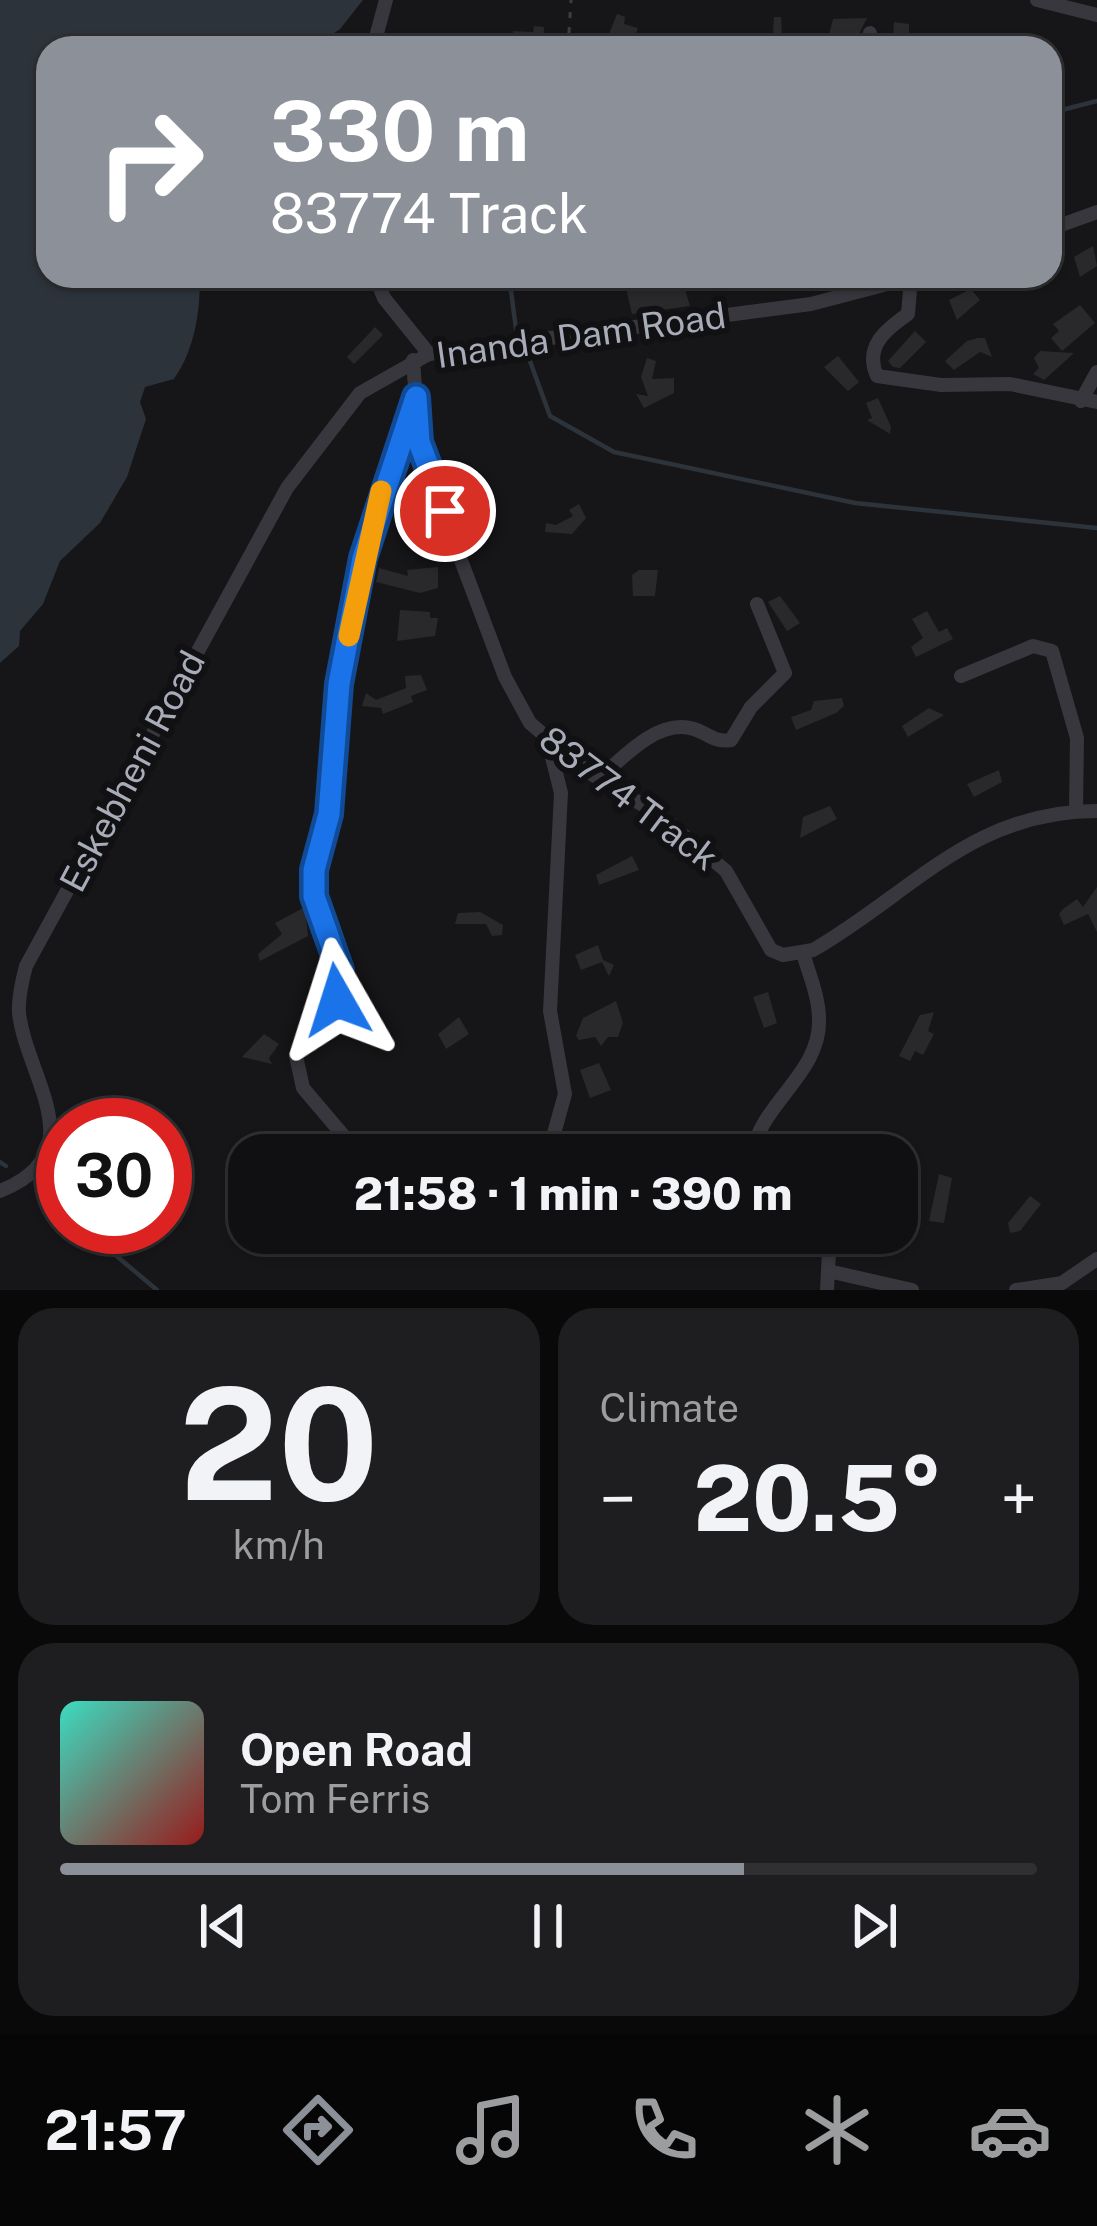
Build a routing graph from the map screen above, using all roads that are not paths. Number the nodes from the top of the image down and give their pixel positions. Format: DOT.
graph roads {
  1 [pos="386,0"];
  2 [pos="1037,0"];
  3 [pos="1097,15"];
  4 [pos="376,36"];
  5 [pos="1097,212"];
  6 [pos="1062,225"];
  7 [pos="380,288"];
  8 [pos="873,288"];
  9 [pos="913,288"];
  10 [pos="429,354"];
  11 [pos="413,360"];
  12 [pos="1097,372"];
  13 [pos="387,373"];
  14 [pos="416,397"];
  15 [pos="1089,402"];
  16 [pos="757,604"];
  17 [pos="961,676"];
  18 [pos="548,741"];
  19 [pos="600,778"];
  20 [pos="1076,811"];
  21 [pos="1097,811"];
  22 [pos="803,953"];
  23 [pos="342,1134"];
  24 [pos="554,1134"];
  25 [pos="757,1134"];
  26 [pos="0,1191"];
  27 [pos="829,1254"];
  28 [pos="1097,1258"];
  29 [pos="828,1271"];
  30 [pos="827,1290"];
  31 [pos="912,1290"];
  32 [pos="1016,1290"];
  1 -- 4 [label="street"];
  2 -- 3 [label="street"];
  5 -- 6 [label="street"];
  7 -- 10 [label="street"];
  8 -- 10 [label="street, Inanda Dam Road"];
  9 -- 15 [label="street"];
  10 -- 11 [label="street, Inanda Dam Road"];
  11 -- 13 [label="street, Inanda Dam Road"];
  11 -- 14 [label="street, 83774 Track"];
  12 -- 15 [label="street"];
  13 -- 26 [label="street, Eskebheni Road"];
  14 -- 18 [label="street, 83774 Track"];
  14 -- 23 [label="street"];
  16 -- 19 [label="street"];
  17 -- 20 [label="street"];
  18 -- 19 [label="street, 83774 Track"];
  18 -- 24 [label="street"];
  19 -- 22 [label="street, 83774 Track"];
  20 -- 21 [label="street"];
  20 -- 22 [label="street"];
  22 -- 25 [label="street"];
  27 -- 29 [label="street"];
  28 -- 32 [label="street"];
  29 -- 30 [label="street"];
  29 -- 31 [label="street"];
}
